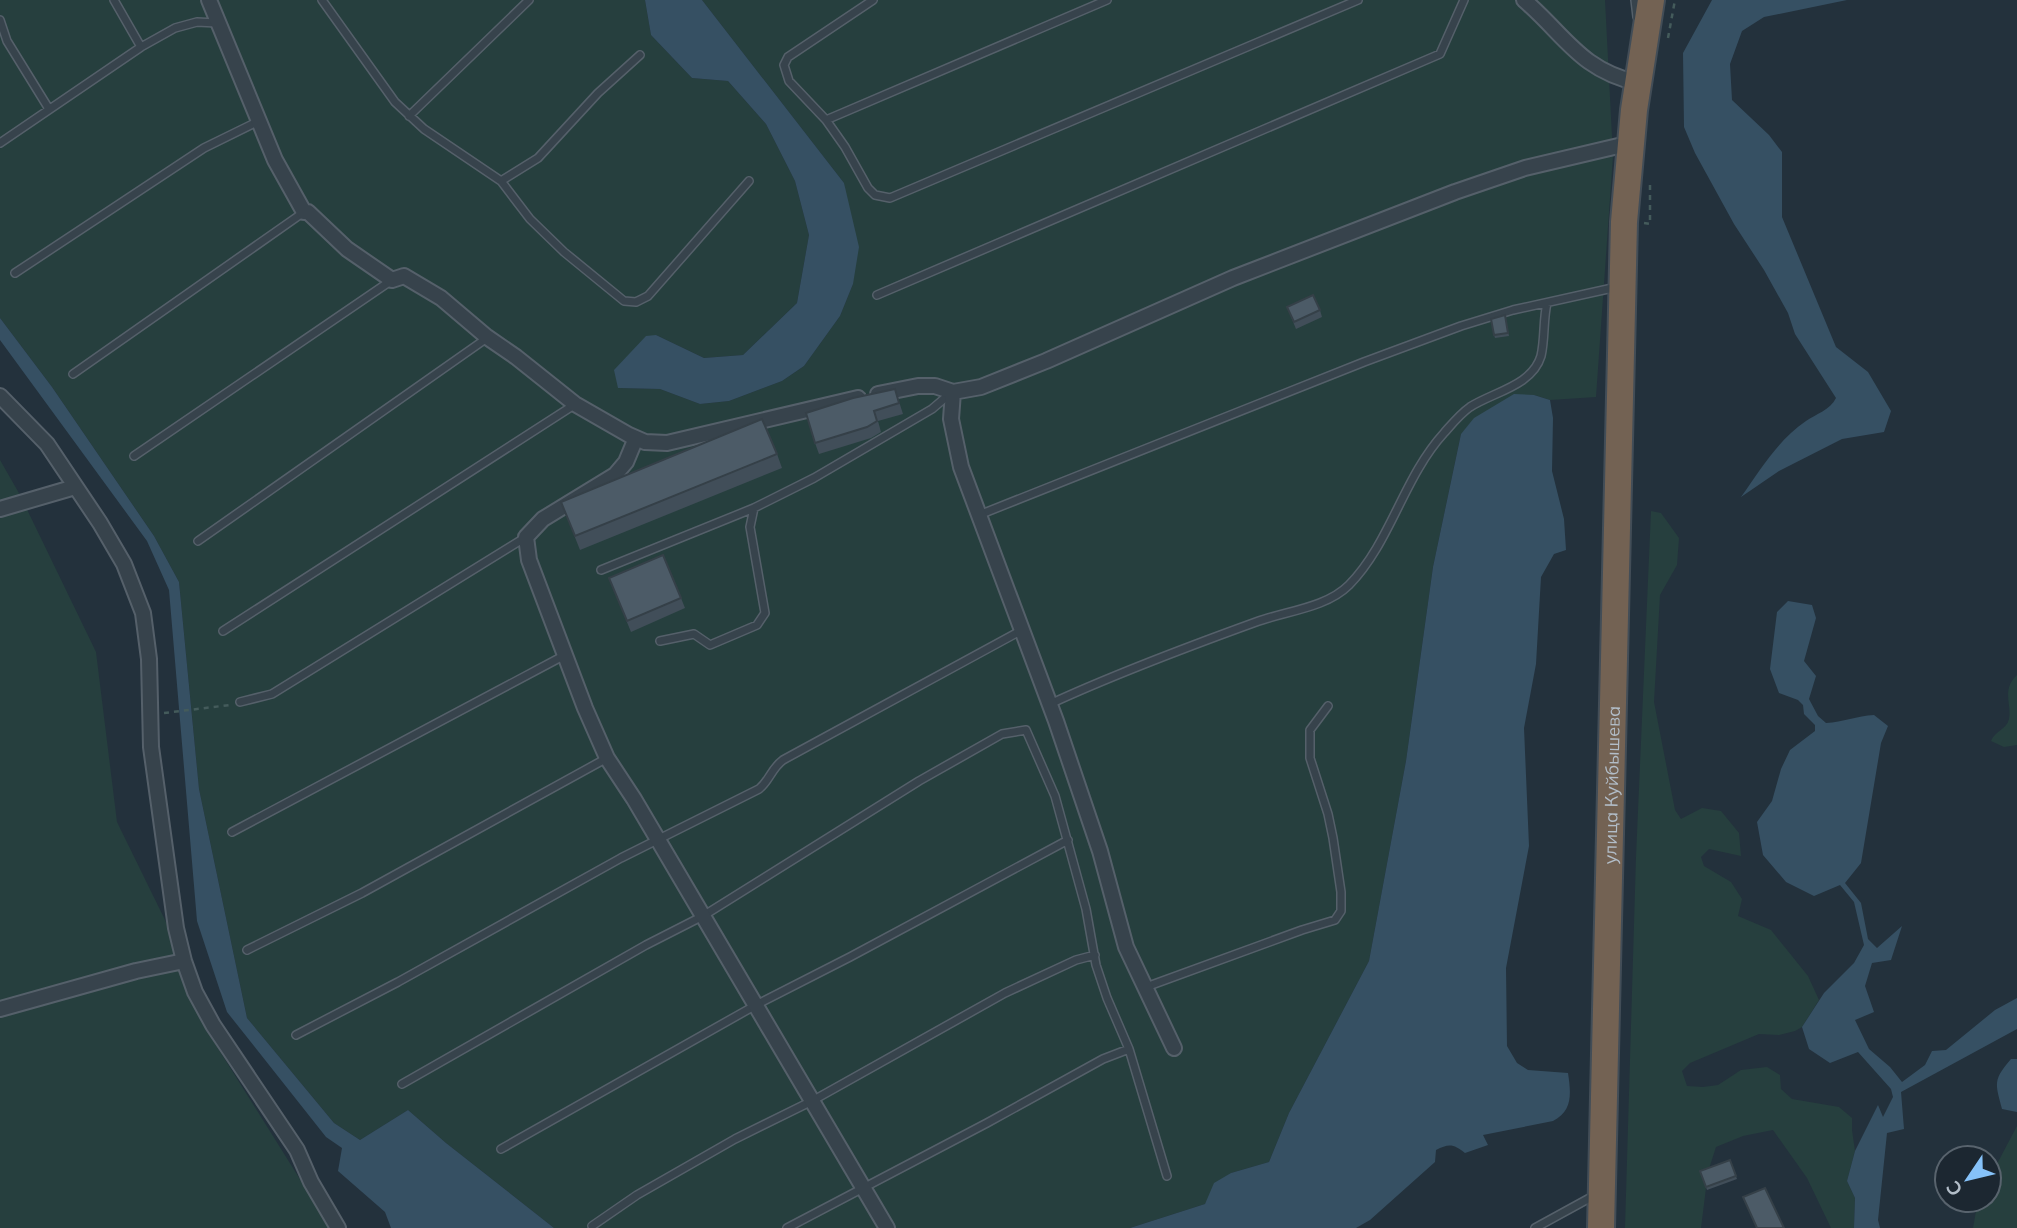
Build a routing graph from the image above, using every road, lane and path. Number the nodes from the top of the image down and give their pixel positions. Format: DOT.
graph roads {
  1 [pos="114,0"];
  2 [pos="209,0"];
  3 [pos="322,0"];
  4 [pos="528,0"];
  5 [pos="873,0"];
  6 [pos="1107,0"];
  7 [pos="1357,0"];
  8 [pos="1464,0"];
  9 [pos="1524,0"];
  10 [pos="1635,0"];
  11 [pos="1651,0"];
  12 [pos="0,20"];
  13 [pos="217,23"];
  14 [pos="1644,46"];
  15 [pos="141,47"];
  16 [pos="640,55"];
  17 [pos="1638,83"];
  18 [pos="49,109"];
  19 [pos="409,116"];
  20 [pos="826,120"];
  21 [pos="259,121"];
  22 [pos="0,143"];
  23 [pos="1631,143"];
  24 [pos="501,181"];
  25 [pos="749,181"];
  26 [pos="304,212"];
  27 [pos="15,273"];
  28 [pos="392,280"];
  29 [pos="1622,286"];
  30 [pos="877,295"];
  31 [pos="1547,303"];
  32 [pos="487,337"];
  33 [pos="73,374"];
  34 [pos="953,392"];
  35 [pos="0,396"];
  36 [pos="575,404"];
  37 [pos="636,438"];
  38 [pos="134,456"];
  39 [pos="75,487"];
  40 [pos="754,508"];
  41 [pos="0,509"];
  42 [pos="979,515"];
  43 [pos="526,537"];
  44 [pos="198,541"];
  45 [pos="601,570"];
  46 [pos="1022,630"];
  47 [pos="223,631"];
  48 [pos="660,641"];
  49 [pos="565,655"];
  50 [pos="240,702"];
  51 [pos="1050,704"];
  52 [pos="1328,706"];
  53 [pos="165,713"];
  54 [pos="607,758"];
  55 [pos="232,832"];
  56 [pos="1068,840"];
  57 [pos="659,841"];
  58 [pos="703,916"];
  59 [pos="247,950"];
  60 [pos="1095,955"];
  61 [pos="184,961"];
  62 [pos="1146,988"];
  63 [pos="756,1004"];
  64 [pos="0,1009"];
  65 [pos="296,1035"];
  66 [pos="1174,1048"];
  67 [pos="1129,1049"];
  68 [pos="402,1084"];
  69 [pos="812,1101"];
  70 [pos="500,1149"];
  71 [pos="1167,1176"];
  72 [pos="864,1188"];
  73 [pos="1601,1192"];
  74 [pos="592,1226"];
  75 [pos="338,1228"];
  76 [pos="788,1228"];
  77 [pos="887,1228"];
  78 [pos="1535,1228"];
  79 [pos="1601,1228"];
  1 -- 15 [label="lane"];
  2 -- 13 [label="street"];
  3 -- 19 [label="lane"];
  4 -- 19 [label="lane"];
  5 -- 20 [label="lane"];
  6 -- 20 [label="lane"];
  7 -- 20 [label="lane"];
  8 -- 30 [label="lane"];
  9 -- 17 [label="street"];
  10 -- 14 [label="lane"];
  11 -- 14 [label="highway, улица Куйбышева"];
  12 -- 18 [label="lane"];
  13 -- 15 [label="lane"];
  13 -- 21 [label="street"];
  14 -- 17 [label="highway, улица Куйбышева"];
  15 -- 18 [label="lane"];
  16 -- 24 [label="lane"];
  17 -- 23 [label="highway, улица Куйбышева"];
  18 -- 22 [label="lane"];
  19 -- 24 [label="lane"];
  21 -- 26 [label="street"];
  21 -- 27 [label="lane"];
  23 -- 29 [label="highway, улица Куйбышева"];
  23 -- 34 [label="street"];
  24 -- 25 [label="lane"];
  26 -- 28 [label="street"];
  26 -- 33 [label="lane"];
  28 -- 32 [label="street"];
  28 -- 38 [label="lane"];
  29 -- 31 [label="lane"];
  29 -- 73 [label="highway, улица Куйбышева"];
  31 -- 42 [label="lane"];
  31 -- 51 [label="lane"];
  32 -- 36 [label="street"];
  32 -- 44 [label="lane"];
  34 -- 37 [label="street"];
  34 -- 40 [label="lane"];
  34 -- 42 [label="street"];
  35 -- 39 [label="street"];
  36 -- 37 [label="street"];
  36 -- 47 [label="lane"];
  37 -- 43 [label="street"];
  39 -- 41 [label="street"];
  39 -- 61 [label="street"];
  40 -- 45 [label="lane"];
  40 -- 48 [label="lane"];
  42 -- 46 [label="street"];
  43 -- 49 [label="street"];
  43 -- 50 [label="lane"];
  46 -- 51 [label="street"];
  46 -- 57 [label="lane"];
  49 -- 54 [label="street"];
  49 -- 55 [label="lane"];
  50 -- 53 [label="path"];
  51 -- 62 [label="street"];
  52 -- 62 [label="lane"];
  54 -- 57 [label="street"];
  54 -- 59 [label="lane"];
  56 -- 58 [label="lane"];
  56 -- 60 [label="lane"];
  56 -- 63 [label="lane"];
  57 -- 58 [label="street"];
  57 -- 65 [label="lane"];
  58 -- 63 [label="street"];
  58 -- 68 [label="lane"];
  60 -- 67 [label="lane"];
  60 -- 69 [label="lane"];
  61 -- 64 [label="street"];
  61 -- 75 [label="street"];
  62 -- 66 [label="street"];
  63 -- 69 [label="street"];
  63 -- 70 [label="lane"];
  67 -- 71 [label="lane"];
  67 -- 72 [label="lane"];
  69 -- 72 [label="street"];
  69 -- 74 [label="lane"];
  72 -- 76 [label="lane"];
  72 -- 77 [label="street"];
  73 -- 78 [label="lane"];
  73 -- 79 [label="highway, улица Куйбышева"];
}
